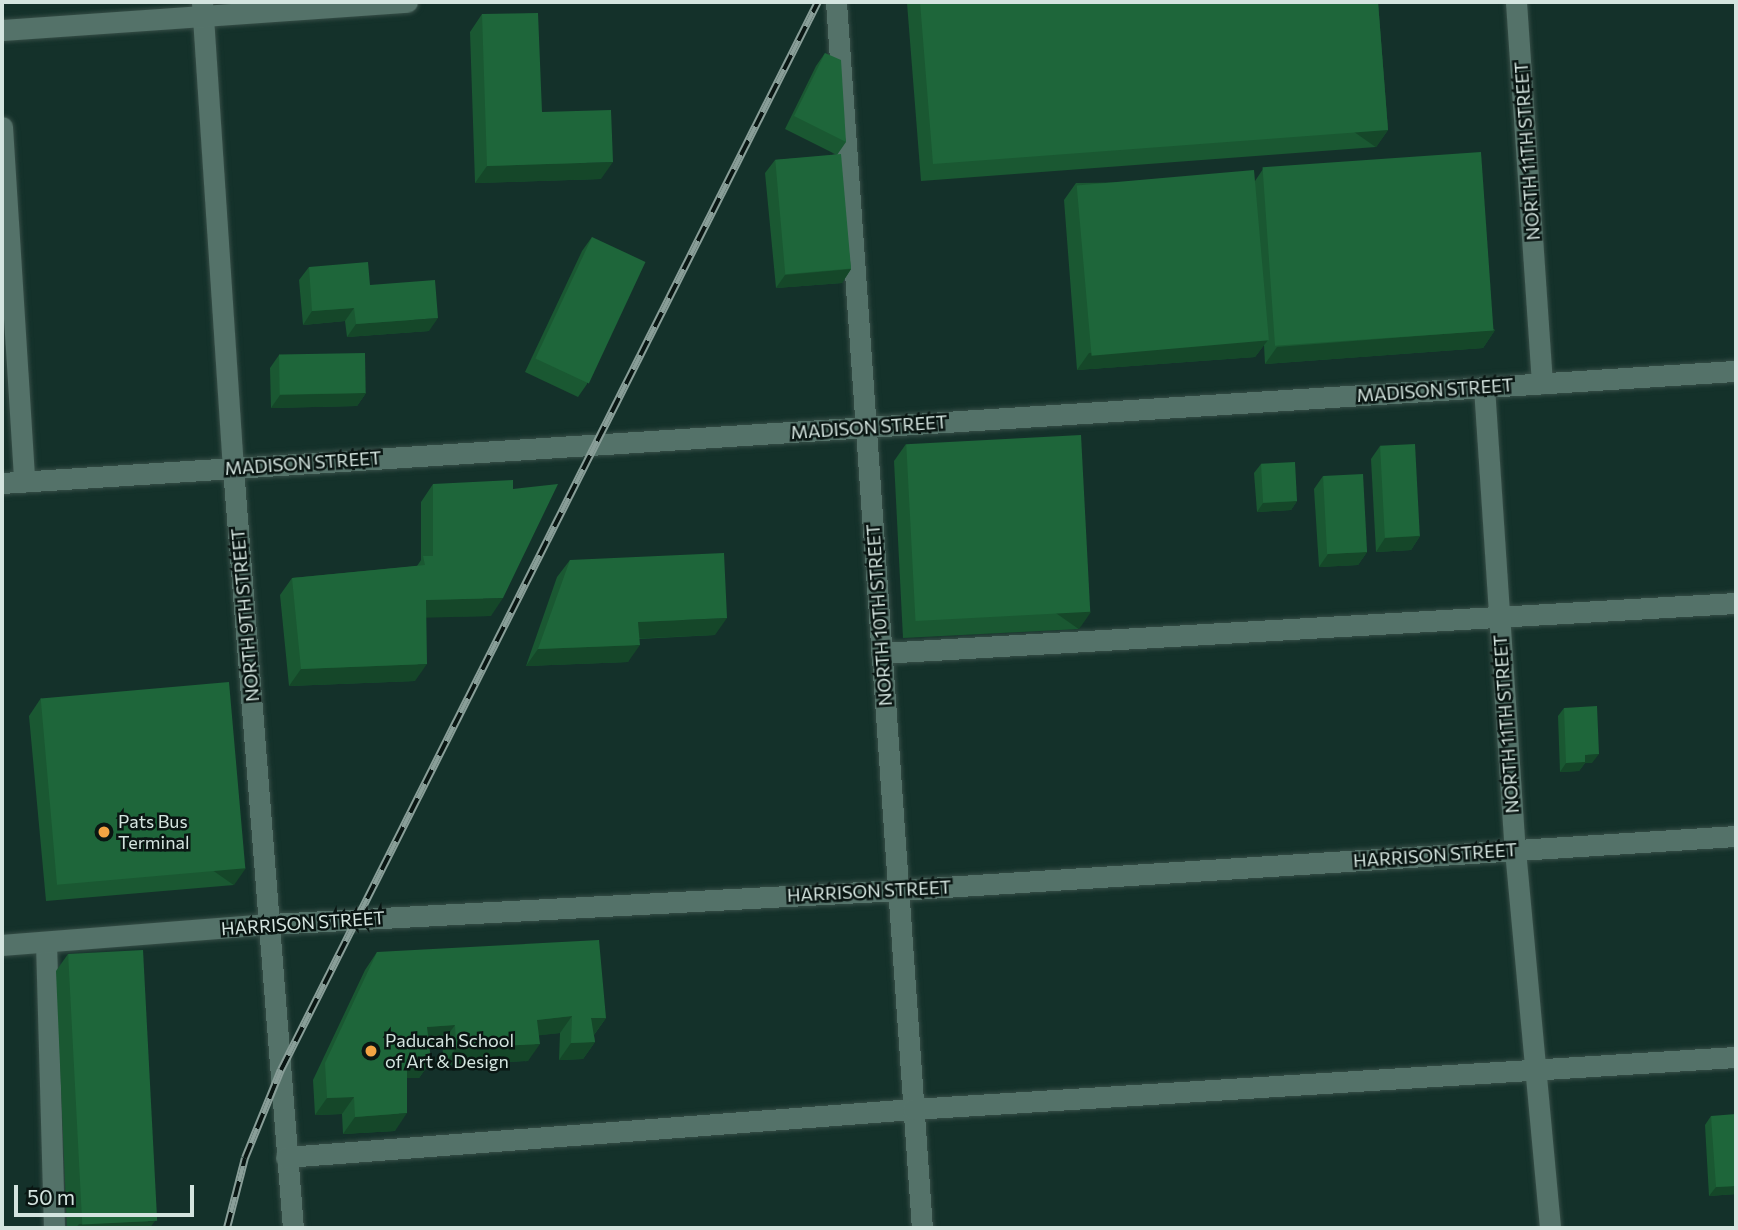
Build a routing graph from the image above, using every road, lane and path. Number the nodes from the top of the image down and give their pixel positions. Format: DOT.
graph roads {
  1 [pos="407,2"];
  2 [pos="836,2"];
  3 [pos="1517,2"];
  4 [pos="202,9"];
  5 [pos="2,30"];
  6 [pos="2,127"];
  7 [pos="1736,371"];
  8 [pos="1542,383"];
  9 [pos="1483,387"];
  10 [pos="866,427"];
  11 [pos="233,468"];
  12 [pos="24,481"];
  13 [pos="2,482"];
  14 [pos="1736,603"];
  15 [pos="1499,619"];
  16 [pos="881,653"];
  17 [pos="1736,836"];
  18 [pos="1515,850"];
  19 [pos="898,890"];
  20 [pos="271,924"];
  21 [pos="46,942"];
  22 [pos="2,945"];
  23 [pos="1736,1057"];
  24 [pos="1535,1069"];
  25 [pos="914,1109"];
  26 [pos="286,1157"];
  27 [pos="54,1228"];
  28 [pos="293,1228"];
  29 [pos="922,1228"];
  30 [pos="1550,1228"];
  1 -- 4 [label="street"];
  2 -- 10 [label="street, NORTH 10TH STREET"];
  3 -- 8 [label="street, NORTH 11TH STREET"];
  4 -- 5 [label="street"];
  4 -- 11 [label="street, NORTH 9TH STREET"];
  6 -- 12 [label="street"];
  7 -- 8 [label="street, MADISON STREET"];
  8 -- 9 [label="street, MADISON STREET"];
  9 -- 10 [label="street, MADISON STREET"];
  9 -- 15 [label="street, NORTH 11TH STREET"];
  10 -- 11 [label="street, MADISON STREET"];
  10 -- 16 [label="street, NORTH 10TH STREET"];
  11 -- 12 [label="street, MADISON STREET"];
  11 -- 20 [label="street, NORTH 9TH STREET"];
  12 -- 13 [label="street, MADISON STREET"];
  14 -- 15 [label="street"];
  15 -- 16 [label="street"];
  15 -- 18 [label="street, NORTH 11TH STREET"];
  16 -- 19 [label="street, NORTH 10TH STREET"];
  17 -- 18 [label="street, HARRISON STREET"];
  18 -- 19 [label="street, HARRISON STREET"];
  18 -- 24 [label="street, NORTH 11TH STREET"];
  19 -- 20 [label="street, HARRISON STREET"];
  19 -- 25 [label="street, NORTH 10TH STREET"];
  20 -- 21 [label="street, HARRISON STREET"];
  20 -- 26 [label="street, NORTH 9TH STREET"];
  21 -- 22 [label="street, HARRISON STREET"];
  21 -- 27 [label="street"];
  23 -- 24 [label="street"];
  24 -- 25 [label="street"];
  24 -- 30 [label="street, NORTH 11TH STREET"];
  25 -- 26 [label="street"];
  25 -- 29 [label="street, NORTH 10TH STREET"];
  26 -- 28 [label="street, NORTH 9TH STREET"];
}
